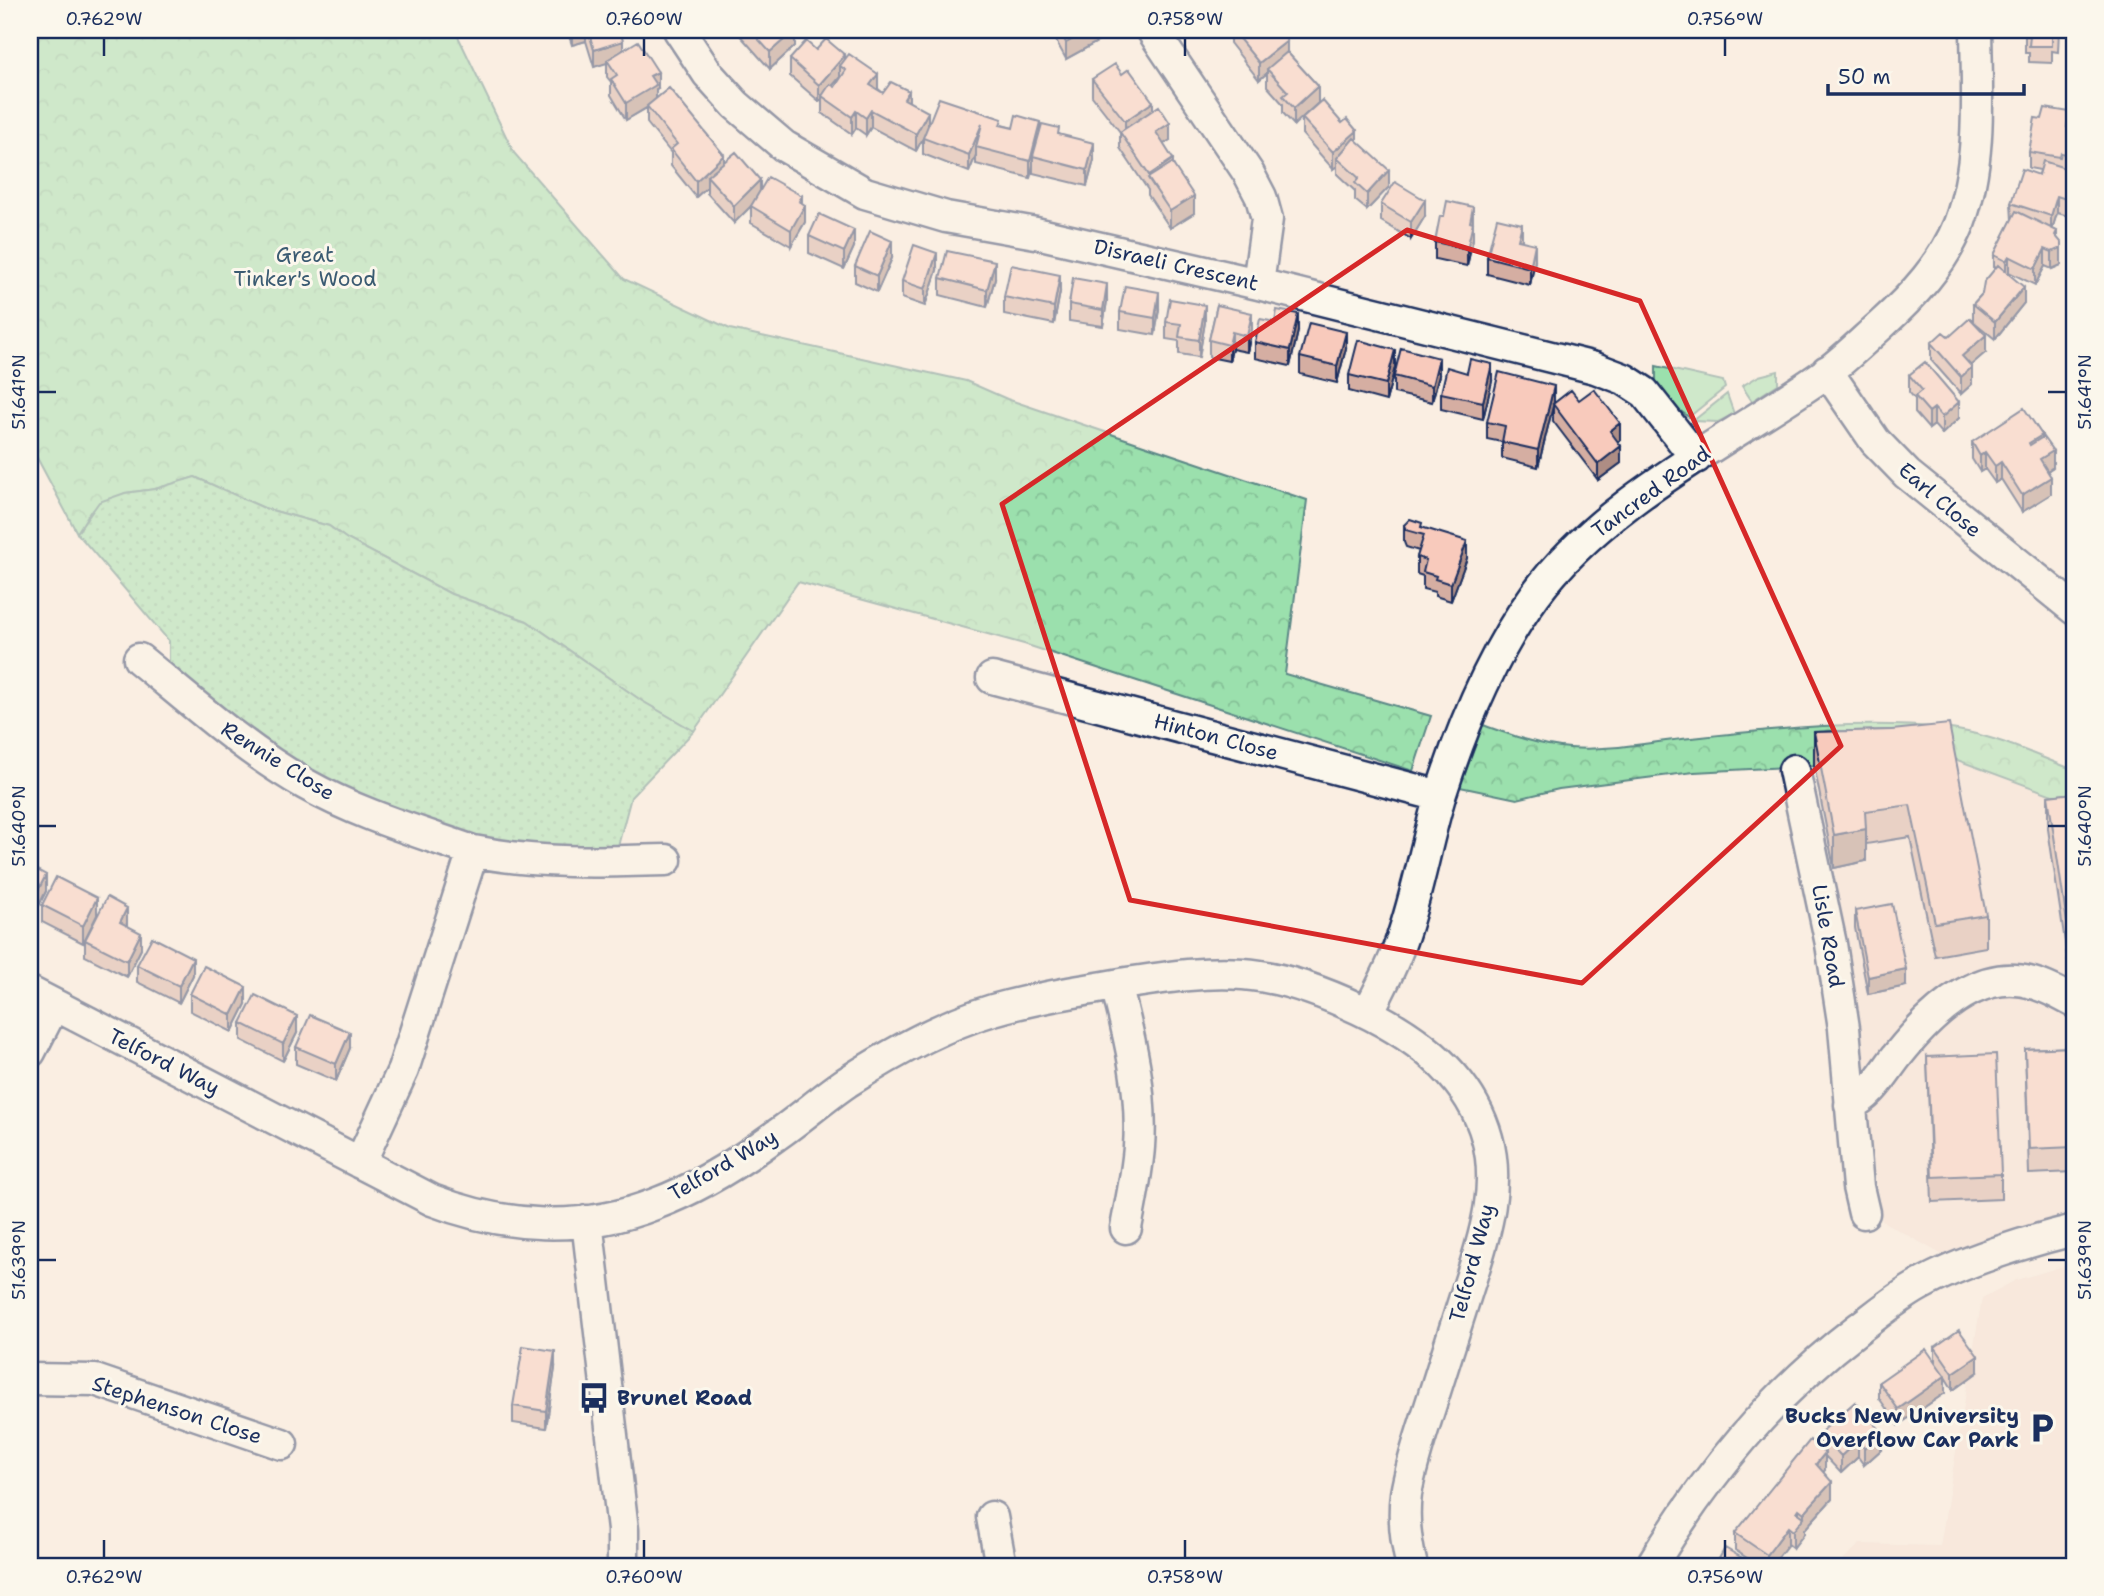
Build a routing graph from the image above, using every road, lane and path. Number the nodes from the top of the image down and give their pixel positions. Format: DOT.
graph roads {
  1 [pos="679,30"];
  2 [pos="1153,30"];
  3 [pos="1976,30"];
  4 [pos="1258,284"];
  5 [pos="1827,372"];
  6 [pos="1696,458"];
  7 [pos="2074,609"];
  8 [pos="139,659"];
  9 [pos="992,678"];
  10 [pos="1794,770"];
  11 [pos="1440,796"];
  12 [pos="473,851"];
  13 [pos="666,860"];
  14 [pos="1116,985"];
  15 [pos="42,999"];
  16 [pos="2074,1002"];
  17 [pos="1368,1013"];
  18 [pos="30,1052"];
  19 [pos="1850,1105"];
  20 [pos="360,1163"];
  21 [pos="1864,1213"];
  22 [pos="587,1221"];
  23 [pos="1126,1228"];
  24 [pos="2074,1230"];
  25 [pos="30,1379"];
  26 [pos="282,1444"];
  27 [pos="992,1517"];
  28 [pos="623,1566"];
  29 [pos="1001,1566"];
  30 [pos="1412,1566"];
  31 [pos="1651,1566"];
  1 -- 4 [label="street, Disraeli Crescent"];
  2 -- 4 [label="street"];
  3 -- 5 [label="street, Tancred Road"];
  4 -- 6 [label="street, Disraeli Crescent"];
  5 -- 6 [label="street, Tancred Road"];
  5 -- 7 [label="street, Earl Close"];
  6 -- 11 [label="street, Tancred Road"];
  8 -- 12 [label="street, Rennie Close"];
  9 -- 11 [label="street, Hinton Close"];
  10 -- 19 [label="street, Lisle Road"];
  11 -- 17 [label="street, Tancred Road"];
  12 -- 13 [label="street, Rennie Close"];
  12 -- 20 [label="street"];
  14 -- 17 [label="street, Telford Way"];
  14 -- 22 [label="street, Telford Way"];
  14 -- 23 [label="street"];
  15 -- 18 [label="street"];
  15 -- 20 [label="street, Telford Way"];
  16 -- 19 [label="street"];
  17 -- 30 [label="street, Telford Way"];
  19 -- 21 [label="street, Lisle Road"];
  20 -- 22 [label="street, Telford Way"];
  22 -- 28 [label="street"];
  24 -- 31 [label="street"];
  25 -- 26 [label="street, Stephenson Close"];
  27 -- 29 [label="street"];
}
